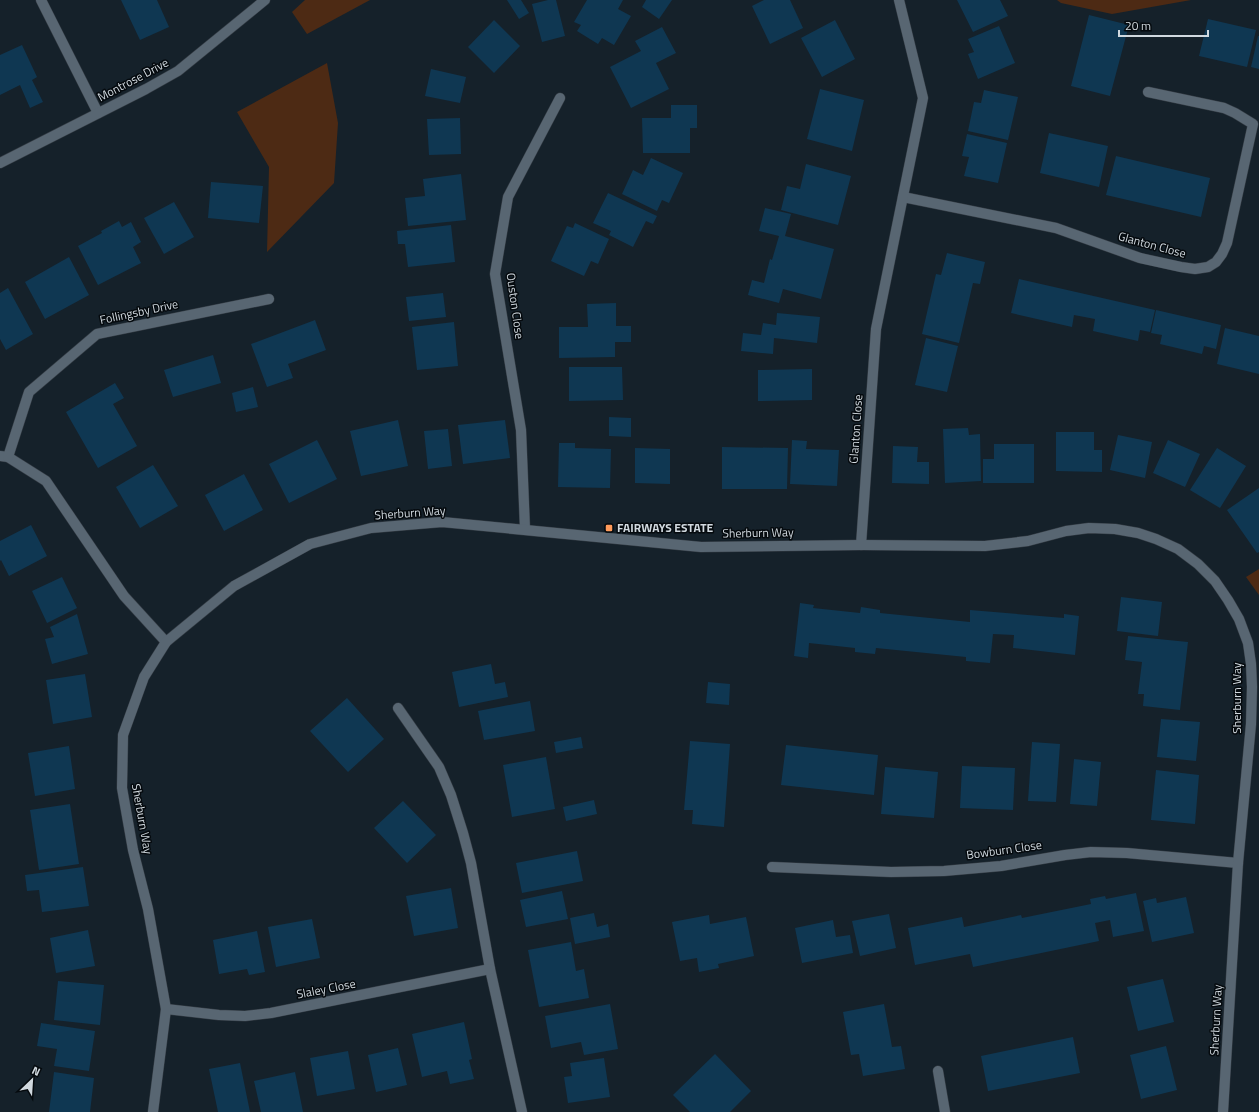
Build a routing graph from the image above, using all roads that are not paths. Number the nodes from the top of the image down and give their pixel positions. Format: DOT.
graph roads {
  1 [pos="42,0"];
  2 [pos="265,0"];
  3 [pos="898,0"];
  4 [pos="1148,92"];
  5 [pos="560,98"];
  6 [pos="98,113"];
  7 [pos="0,163"];
  8 [pos="903,197"];
  9 [pos="269,299"];
  10 [pos="4,456"];
  11 [pos="525,529"];
  12 [pos="861,545"];
  13 [pos="166,642"];
  14 [pos="398,708"];
  15 [pos="1255,725"];
  16 [pos="1238,862"];
  17 [pos="772,867"];
  18 [pos="490,969"];
  19 [pos="166,1009"];
  20 [pos="938,1071"];
  21 [pos="153,1112"];
  22 [pos="522,1112"];
  23 [pos="945,1112"];
  24 [pos="1223,1112"];
  1 -- 6 [label="street"];
  2 -- 6 [label="street, Montrose Drive"];
  3 -- 8 [label="street, Glanton Close"];
  4 -- 8 [label="street, Glanton Close"];
  5 -- 11 [label="street, Ouston Close"];
  6 -- 7 [label="street, Montrose Drive"];
  8 -- 12 [label="street, Glanton Close"];
  9 -- 10 [label="street, Follingsby Drive"];
  10 -- 13 [label="street, Follingsby Drive"];
  11 -- 12 [label="street, Sherburn Way"];
  11 -- 13 [label="street, Sherburn Way"];
  12 -- 15 [label="street, Sherburn Way"];
  13 -- 19 [label="street, Sherburn Way"];
  14 -- 18 [label="street"];
  15 -- 16 [label="street, Sherburn Way"];
  16 -- 17 [label="street, Bowburn Close"];
  16 -- 24 [label="street, Sherburn Way"];
  18 -- 19 [label="street, Slaley Close"];
  18 -- 22 [label="street"];
  19 -- 21 [label="street, Sherburn Way"];
  20 -- 23 [label="street"];
}
